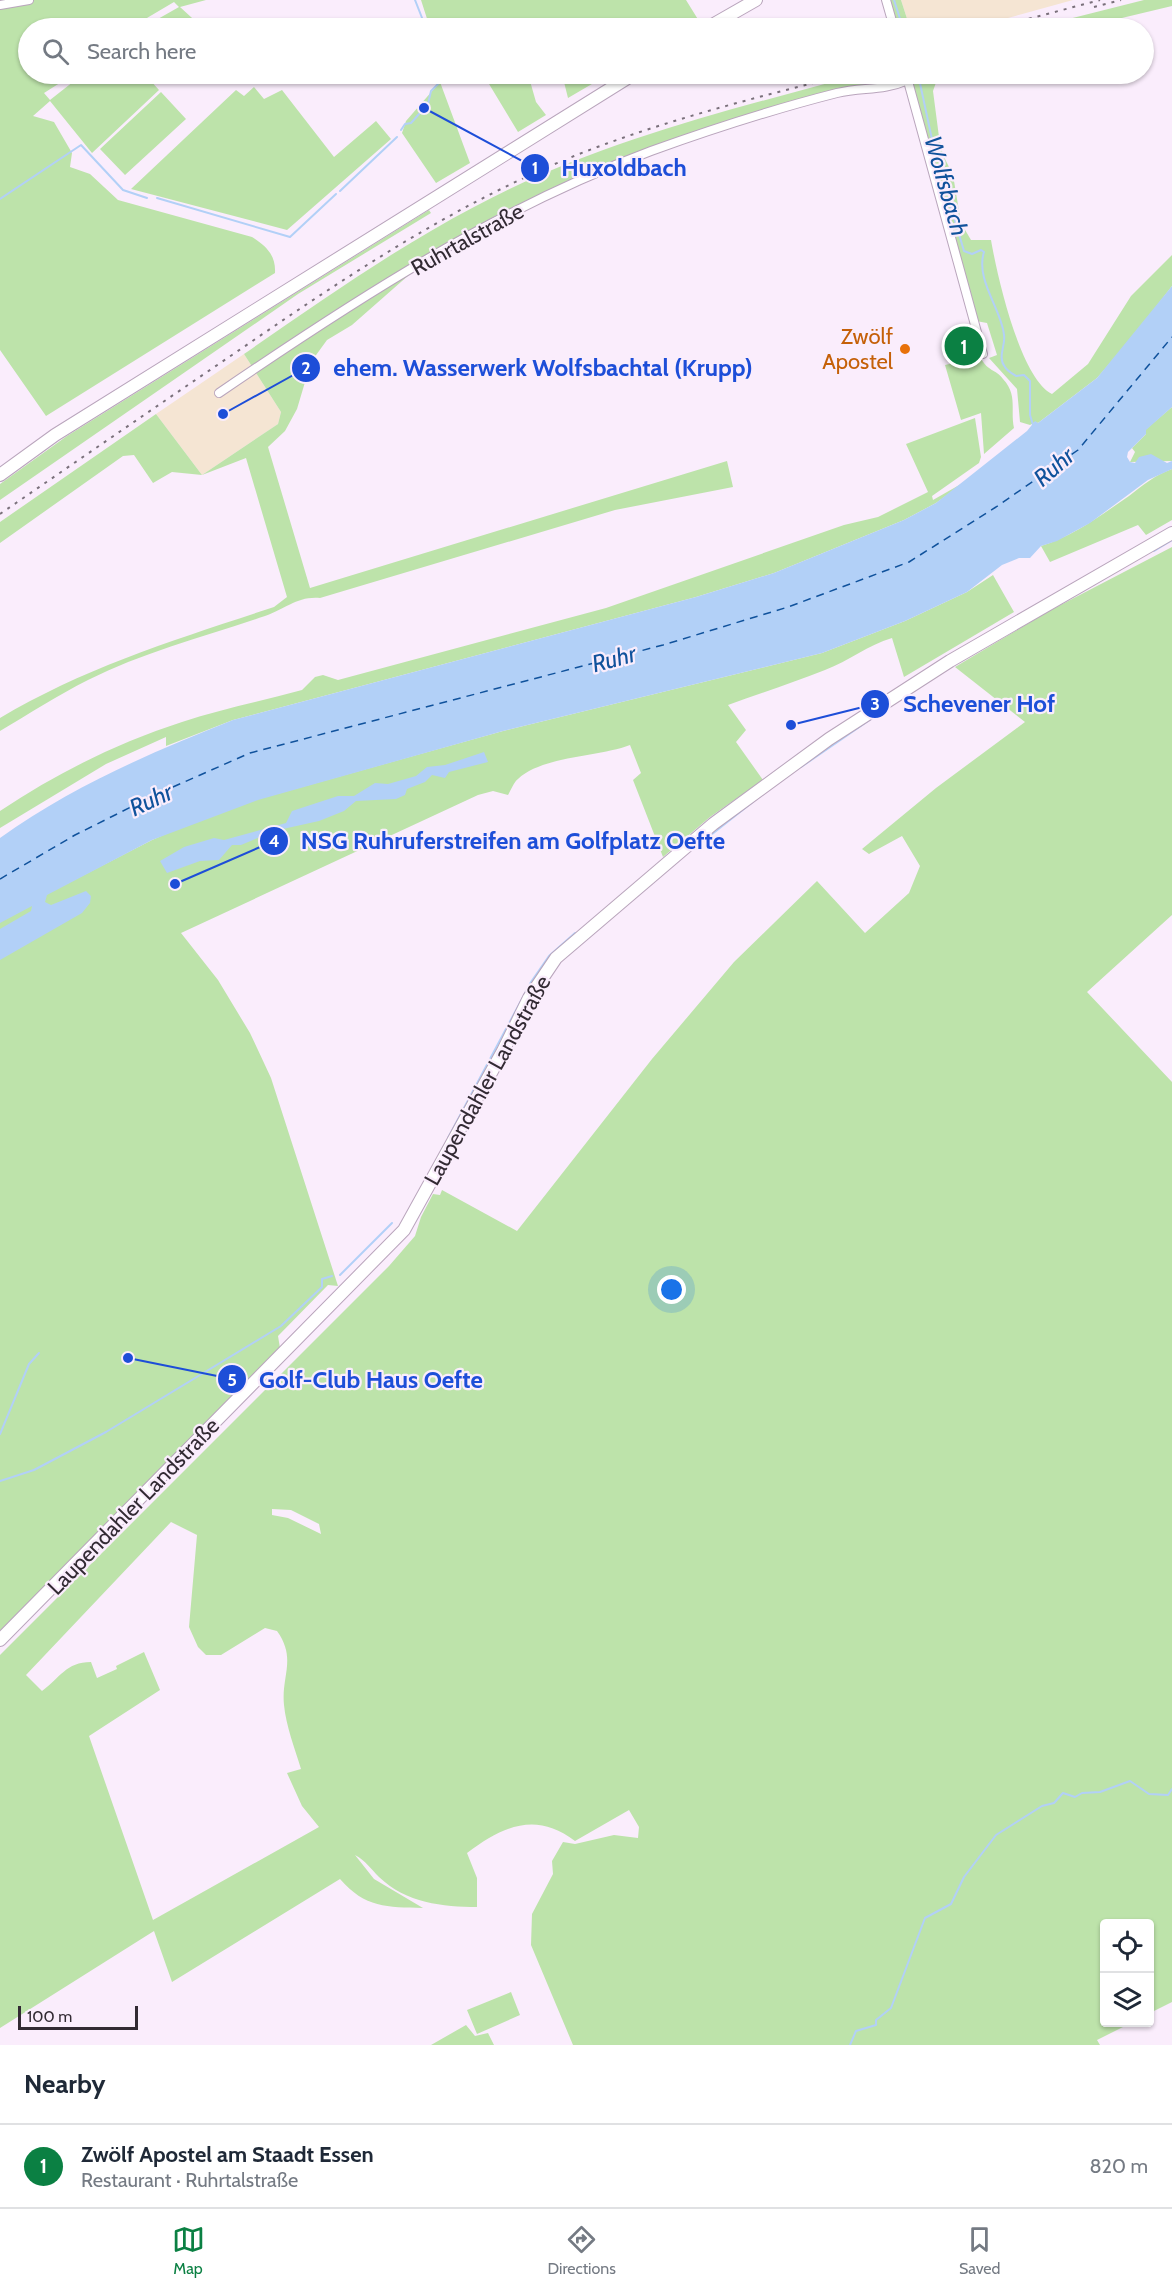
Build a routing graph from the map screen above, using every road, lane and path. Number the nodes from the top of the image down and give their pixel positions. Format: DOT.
graph roads {
  1 [pos="29,0"];
  2 [pos="756,0"];
  3 [pos="886,0"];
  4 [pos="0,5"];
  5 [pos="724,18"];
  6 [pos="891,18"];
  7 [pos="618,84"];
  8 [pos="896,84"];
  9 [pos="909,84"];
  10 [pos="983,354"];
  11 [pos="219,393"];
  12 [pos="0,475"];
  13 [pos="1172,533"];
  14 [pos="0,1640"];
  1 -- 4 [label="street"];
  2 -- 5 [label="main road"];
  3 -- 6 [label="street"];
  7 -- 12 [label="main road"];
  8 -- 11 [label="street, Ruhrtalstraße"];
  9 -- 10 [label="street, Ruhrtalstraße"];
  13 -- 14 [label="main road, Laupendahler Landstraße"];
}
